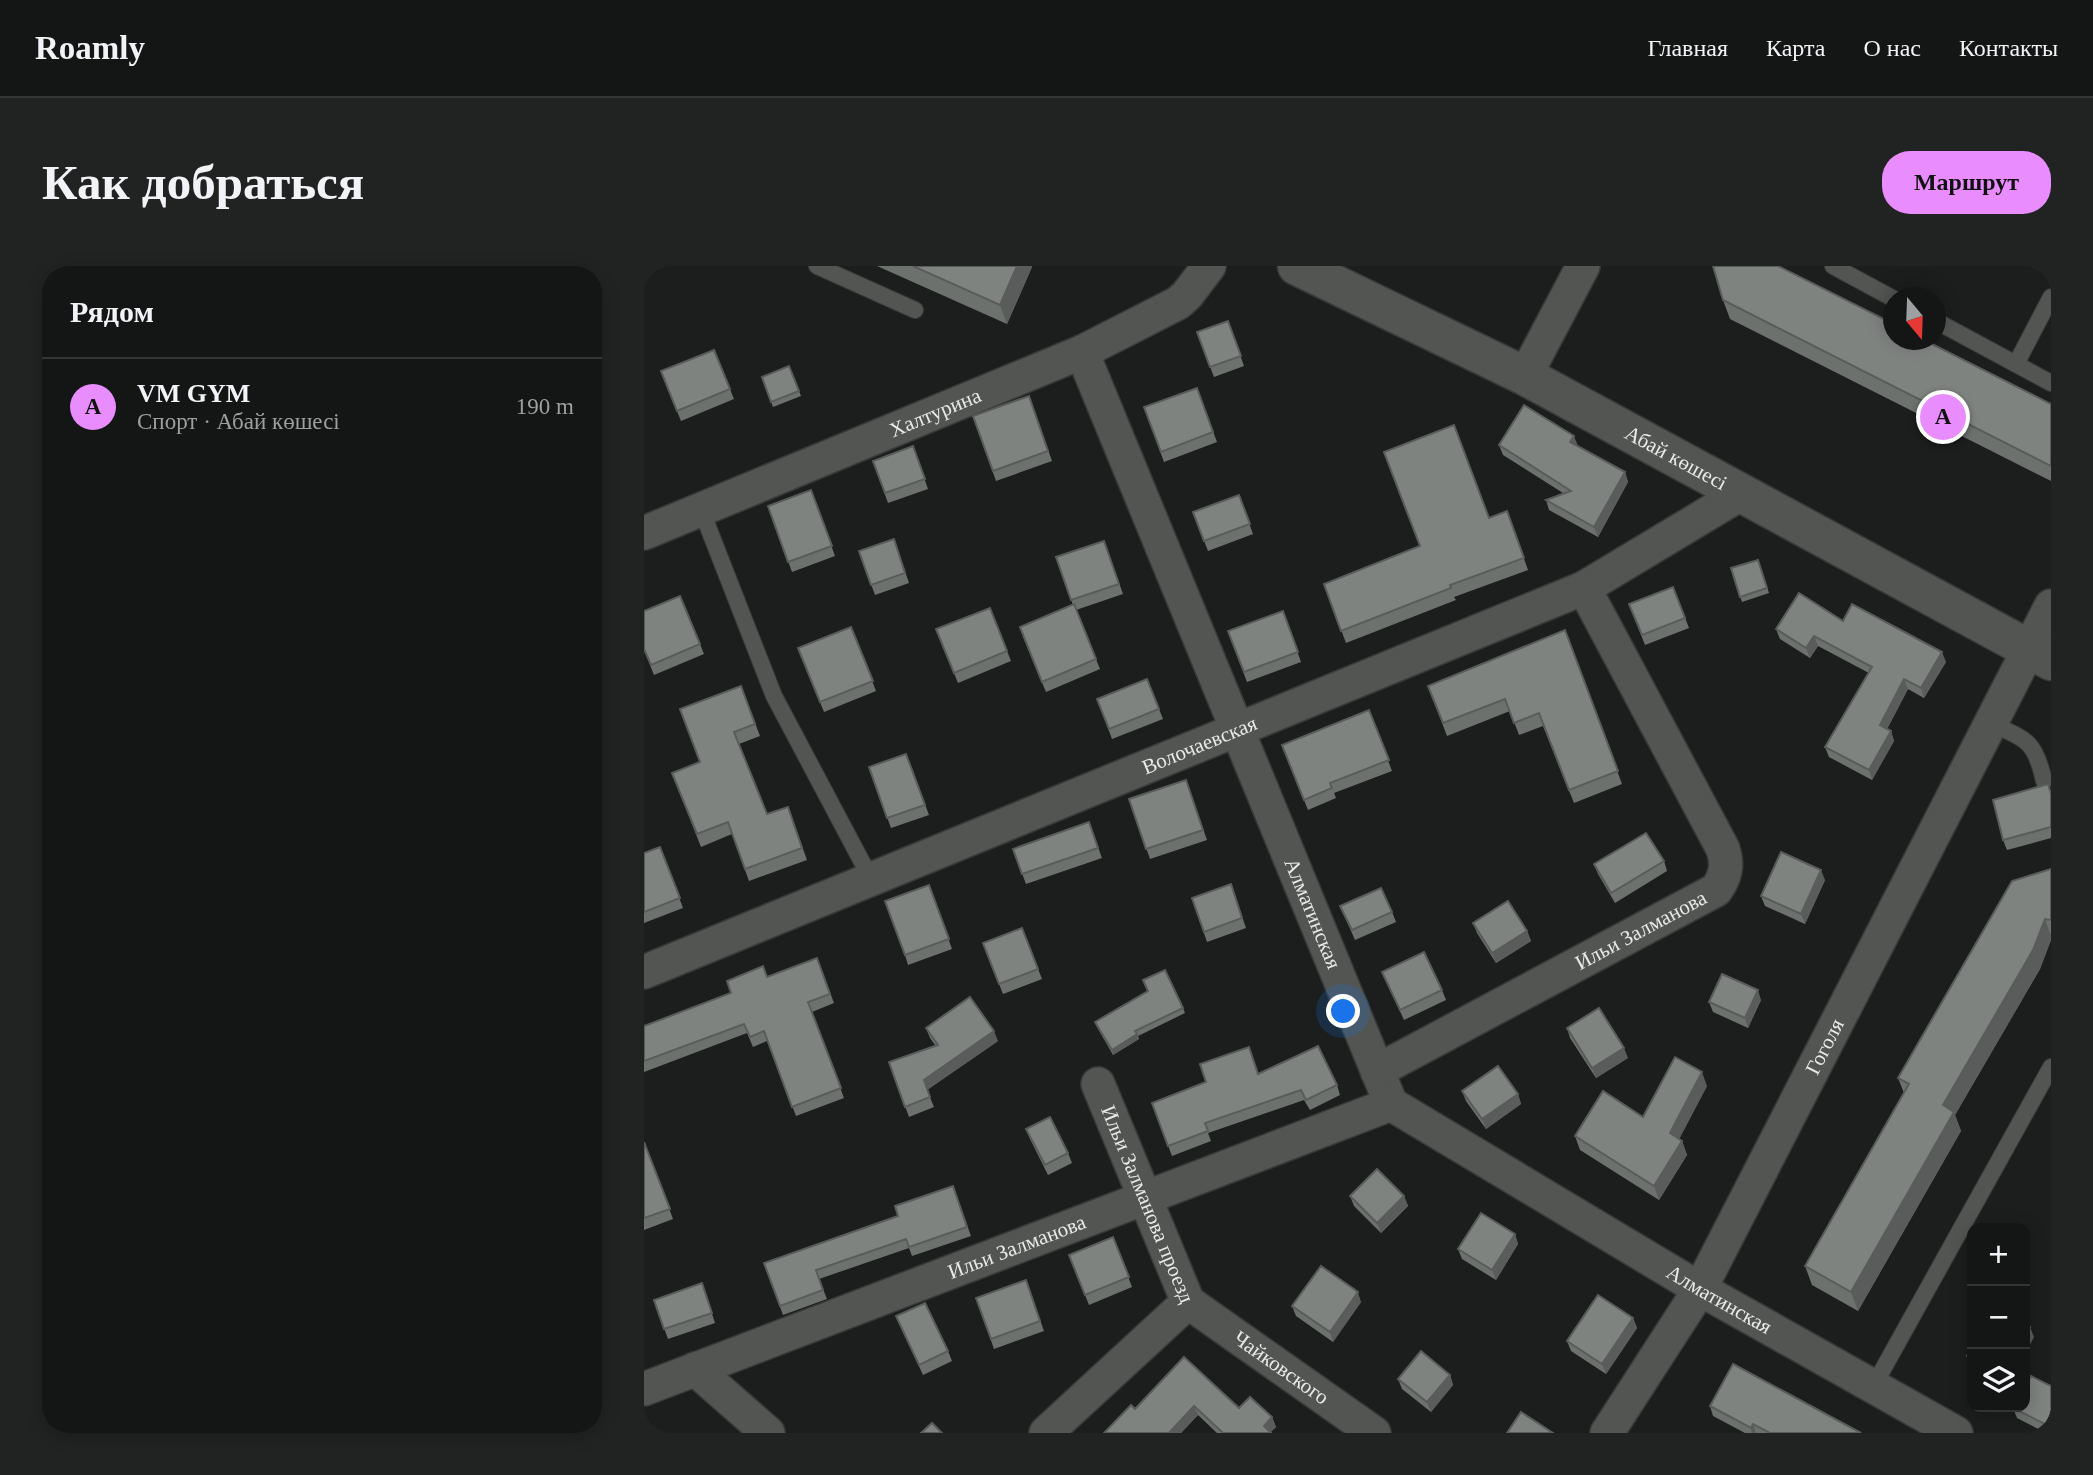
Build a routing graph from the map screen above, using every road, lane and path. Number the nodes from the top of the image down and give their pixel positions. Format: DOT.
graph roads {
  1 [pos="817,266"];
  2 [pos="1209,266"];
  3 [pos="1297,266"];
  4 [pos="1583,266"];
  5 [pos="1833,266"];
  6 [pos="1883,293"];
  7 [pos="2051,297"];
  8 [pos="915,310"];
  9 [pos="1946,326"];
  10 [pos="1082,352"];
  11 [pos="2016,364"];
  12 [pos="1525,376"];
  13 [pos="2051,383"];
  14 [pos="1742,493"];
  15 [pos="701,509"];
  16 [pos="644,533"];
  17 [pos="1584,588"];
  18 [pos="2051,606"];
  19 [pos="2039,655"];
  20 [pos="1989,723"];
  21 [pos="1237,730"];
  22 [pos="2044,781"];
  23 [pos="871,879"];
  24 [pos="644,972"];
  25 [pos="2051,1067"];
  26 [pos="1377,1071"];
  27 [pos="1098,1084"];
  28 [pos="1391,1104"];
  29 [pos="1143,1196"];
  30 [pos="1700,1289"];
  31 [pos="1188,1302"];
  32 [pos="695,1368"];
  33 [pos="646,1382"];
  34 [pos="1873,1387"];
  35 [pos="768,1433"];
  36 [pos="1046,1433"];
  37 [pos="1374,1433"];
  38 [pos="1607,1433"];
  39 [pos="1956,1433"];
  1 -- 8 [label="lane"];
  2 -- 10 [label="street, Халтурина"];
  3 -- 12 [label="street, Абай көшесі"];
  4 -- 12 [label="street"];
  5 -- 6 [label="lane"];
  7 -- 11 [label="lane"];
  9 -- 11 [label="lane"];
  10 -- 15 [label="street, Халтурина"];
  10 -- 21 [label="street, Алматинская"];
  11 -- 13 [label="lane"];
  12 -- 14 [label="street, Абай көшесі"];
  14 -- 17 [label="street, Волочаевская"];
  14 -- 19 [label="street, Абай көшесі"];
  15 -- 16 [label="street, Халтурина"];
  15 -- 23 [label="lane"];
  17 -- 21 [label="street, Волочаевская"];
  17 -- 26 [label="street, Ильи Залманова"];
  18 -- 19 [label="street, Гоголя"];
  19 -- 20 [label="street, Гоголя"];
  20 -- 22 [label="lane"];
  20 -- 30 [label="street, Гоголя"];
  21 -- 23 [label="street, Волочаевская"];
  21 -- 26 [label="street, Алматинская"];
  23 -- 24 [label="street, Волочаевская"];
  25 -- 34 [label="lane"];
  26 -- 28 [label="street, Алматинская"];
  27 -- 29 [label="street, Ильи Залманова проезд"];
  28 -- 29 [label="street, Ильи Залманова"];
  28 -- 30 [label="street, Алматинская"];
  29 -- 31 [label="street, Ильи Залманова проезд"];
  29 -- 32 [label="street, Ильи Залманова"];
  30 -- 34 [label="street, Алматинская"];
  30 -- 38 [label="street, Гоголя"];
  31 -- 36 [label="street, Ильи Залманова проезд"];
  31 -- 37 [label="street, Чайковского"];
  32 -- 33 [label="street, Ильи Залманова"];
  32 -- 35 [label="street"];
  34 -- 39 [label="street, Алматинская"];
}
